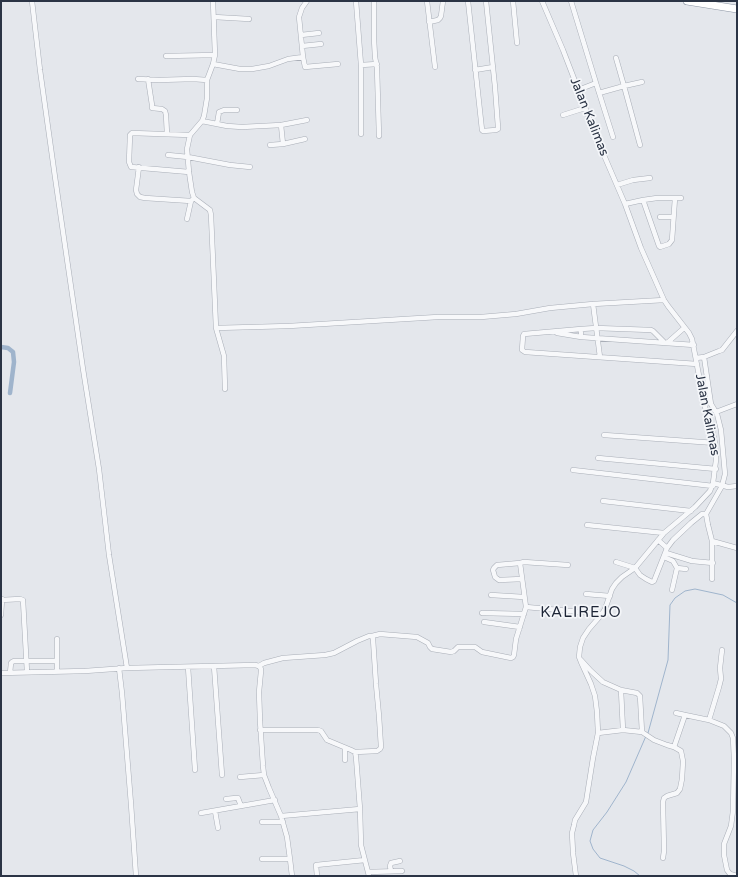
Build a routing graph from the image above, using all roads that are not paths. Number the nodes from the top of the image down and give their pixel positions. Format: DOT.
graph roads {
  1 [pos="32,1"];
  2 [pos="214,1"];
  3 [pos="307,1"];
  4 [pos="356,1"];
  5 [pos="374,1"];
  6 [pos="427,1"];
  7 [pos="443,1"];
  8 [pos="468,1"];
  9 [pos="486,1"];
  10 [pos="513,1"];
  11 [pos="542,1"];
  12 [pos="571,1"];
  13 [pos="687,1"];
  14 [pos="737,8"];
  15 [pos="214,17"];
  16 [pos="249,19"];
  17 [pos="429,22"];
  18 [pos="319,33"];
  19 [pos="301,35"];
  20 [pos="517,43"];
  21 [pos="321,44"];
  22 [pos="302,46"];
  23 [pos="215,55"];
  24 [pos="166,56"];
  25 [pos="303,57"];
  26 [pos="616,58"];
  27 [pos="213,64"];
  28 [pos="338,64"];
  29 [pos="377,64"];
  30 [pos="361,65"];
  31 [pos="435,67"];
  32 [pos="493,67"];
  33 [pos="475,70"];
  34 [pos="138,79"];
  35 [pos="148,80"];
  36 [pos="207,80"];
  37 [pos="642,82"];
  38 [pos="596,83"];
  39 [pos="624,86"];
  40 [pos="578,90"];
  41 [pos="599,93"];
  42 [pos="584,108"];
  43 [pos="236,110"];
  44 [pos="563,115"];
  45 [pos="202,120"];
  46 [pos="307,120"];
  47 [pos="217,124"];
  48 [pos="281,125"];
  49 [pos="168,134"];
  50 [pos="361,134"];
  51 [pos="190,135"];
  52 [pos="379,136"];
  53 [pos="613,137"];
  54 [pos="304,139"];
  55 [pos="283,144"];
  56 [pos="270,145"];
  57 [pos="640,145"];
  58 [pos="168,155"];
  59 [pos="188,157"];
  60 [pos="250,167"];
  61 [pos="139,168"];
  62 [pos="189,172"];
  63 [pos="650,178"];
  64 [pos="617,185"];
  65 [pos="675,198"];
  66 [pos="681,198"];
  67 [pos="193,200"];
  68 [pos="643,200"];
  69 [pos="625,204"];
  70 [pos="673,216"];
  71 [pos="660,217"];
  72 [pos="187,219"];
  73 [pos="664,300"];
  74 [pos="593,304"];
  75 [pos="216,328"];
  76 [pos="596,328"];
  77 [pos="684,328"];
  78 [pos="582,329"];
  79 [pos="737,331"];
  80 [pos="549,332"];
  81 [pos="581,337"];
  82 [pos="598,338"];
  83 [pos="665,342"];
  84 [pos="694,345"];
  85 [pos="600,357"];
  86 [pos="700,357"];
  87 [pos="697,364"];
  88 [pos="225,389"];
  89 [pos="737,404"];
  90 [pos="716,412"];
  91 [pos="604,435"];
  92 [pos="715,443"];
  93 [pos="598,458"];
  94 [pos="716,469"];
  95 [pos="573,470"];
  96 [pos="717,484"];
  97 [pos="737,486"];
  98 [pos="603,501"];
  99 [pos="690,511"];
  100 [pos="706,514"];
  101 [pos="587,525"];
  102 [pos="664,533"];
  103 [pos="712,541"];
  104 [pos="663,547"];
  105 [pos="737,548"];
  106 [pos="616,562"];
  107 [pos="520,563"];
  108 [pos="712,563"];
  109 [pos="568,565"];
  110 [pos="677,568"];
  111 [pos="686,569"];
  112 [pos="637,570"];
  113 [pos="522,579"];
  114 [pos="712,579"];
  115 [pos="672,590"];
  116 [pos="586,594"];
  117 [pos="491,595"];
  118 [pos="610,596"];
  119 [pos="524,597"];
  120 [pos="1,600"];
  121 [pos="526,607"];
  122 [pos="482,613"];
  123 [pos="1,614"];
  124 [pos="524,614"];
  125 [pos="602,614"];
  126 [pos="484,622"];
  127 [pos="520,627"];
  128 [pos="372,636"];
  129 [pos="58,638"];
  130 [pos="722,650"];
  131 [pos="579,657"];
  132 [pos="26,660"];
  133 [pos="57,661"];
  134 [pos="214,666"];
  135 [pos="259,666"];
  136 [pos="188,667"];
  137 [pos="119,668"];
  138 [pos="127,668"];
  139 [pos="57,671"];
  140 [pos="27,672"];
  141 [pos="1,673"];
  142 [pos="10,673"];
  143 [pos="622,690"];
  144 [pos="676,713"];
  145 [pos="685,715"];
  146 [pos="709,720"];
  147 [pos="260,730"];
  148 [pos="623,730"];
  149 [pos="643,732"];
  150 [pos="598,733"];
  151 [pos="674,747"];
  152 [pos="345,748"];
  153 [pos="355,752"];
  154 [pos="344,760"];
  155 [pos="195,770"];
  156 [pos="222,775"];
  157 [pos="264,775"];
  158 [pos="240,777"];
  159 [pos="226,799"];
  160 [pos="275,800"];
  161 [pos="240,806"];
  162 [pos="360,809"];
  163 [pos="215,811"];
  164 [pos="201,813"];
  165 [pos="281,816"];
  166 [pos="262,822"];
  167 [pos="283,822"];
  168 [pos="218,828"];
  169 [pos="663,858"];
  170 [pos="262,859"];
  171 [pos="290,859"];
  172 [pos="364,860"];
  173 [pos="400,861"];
  174 [pos="391,871"];
  175 [pos="402,871"];
  176 [pos="367,875"];
  177 [pos="136,876"];
  178 [pos="292,876"];
  179 [pos="317,876"];
  180 [pos="576,876"];
  181 [pos="737,876"];
  1 -- 138 [label="street"];
  2 -- 15 [label="street"];
  3 -- 19 [label="street"];
  4 -- 30 [label="street"];
  5 -- 29 [label="street"];
  6 -- 17 [label="street"];
  7 -- 17 [label="street"];
  8 -- 33 [label="street"];
  9 -- 32 [label="street"];
  10 -- 20 [label="street"];
  11 -- 40 [label="street, Jalan Kalimas"];
  12 -- 38 [label="street"];
  13 -- 14 [label="highway"];
  15 -- 16 [label="street"];
  15 -- 23 [label="street"];
  17 -- 31 [label="street"];
  18 -- 19 [label="street"];
  19 -- 22 [label="street"];
  21 -- 22 [label="street"];
  22 -- 25 [label="street"];
  23 -- 24 [label="street"];
  23 -- 27 [label="street"];
  25 -- 27 [label="street"];
  25 -- 28 [label="street"];
  26 -- 39 [label="street"];
  27 -- 36 [label="street"];
  29 -- 30 [label="street"];
  29 -- 52 [label="street"];
  30 -- 50 [label="street"];
  32 -- 33 [label="street"];
  32 -- 33 [label="street"];
  34 -- 35 [label="street"];
  35 -- 36 [label="street"];
  35 -- 49 [label="street"];
  36 -- 45 [label="street"];
  37 -- 39 [label="street"];
  38 -- 40 [label="street"];
  38 -- 41 [label="street"];
  39 -- 41 [label="street"];
  39 -- 57 [label="street"];
  40 -- 42 [label="street, Jalan Kalimas"];
  41 -- 53 [label="street"];
  42 -- 44 [label="street"];
  42 -- 64 [label="street, Jalan Kalimas"];
  43 -- 47 [label="street"];
  45 -- 47 [label="street"];
  45 -- 51 [label="street"];
  46 -- 48 [label="street"];
  47 -- 48 [label="street"];
  48 -- 55 [label="street"];
  49 -- 51 [label="street"];
  49 -- 61 [label="street"];
  51 -- 59 [label="street"];
  54 -- 55 [label="street"];
  55 -- 56 [label="street"];
  58 -- 59 [label="street"];
  59 -- 60 [label="street"];
  59 -- 62 [label="street"];
  61 -- 62 [label="street"];
  61 -- 67 [label="street"];
  62 -- 67 [label="street"];
  63 -- 64 [label="street"];
  64 -- 69 [label="street, Jalan Kalimas"];
  65 -- 66 [label="street"];
  65 -- 68 [label="street"];
  65 -- 70 [label="street"];
  67 -- 72 [label="street"];
  67 -- 75 [label="street"];
  68 -- 69 [label="street"];
  68 -- 70 [label="street"];
  69 -- 73 [label="street, Jalan Kalimas"];
  70 -- 71 [label="street"];
  73 -- 74 [label="street"];
  73 -- 77 [label="street, Jalan Kalimas"];
  74 -- 75 [label="street"];
  74 -- 76 [label="street"];
  75 -- 88 [label="street"];
  76 -- 78 [label="street"];
  76 -- 82 [label="street"];
  76 -- 83 [label="street"];
  77 -- 83 [label="street"];
  77 -- 84 [label="street, Jalan Kalimas"];
  78 -- 80 [label="street"];
  78 -- 81 [label="street"];
  79 -- 86 [label="street"];
  80 -- 81 [label="street"];
  80 -- 85 [label="street"];
  81 -- 82 [label="street"];
  82 -- 83 [label="street"];
  82 -- 85 [label="street"];
  83 -- 84 [label="street"];
  84 -- 86 [label="street, Jalan Kalimas"];
  85 -- 87 [label="street"];
  86 -- 87 [label="street, Jalan Kalimas"];
  86 -- 90 [label="street"];
  87 -- 92 [label="street, Jalan Kalimas"];
  89 -- 90 [label="street"];
  90 -- 96 [label="street"];
  91 -- 92 [label="street"];
  92 -- 94 [label="street, Jalan Kalimas"];
  93 -- 94 [label="street"];
  94 -- 96 [label="street, Jalan Kalimas"];
  95 -- 96 [label="street"];
  96 -- 97 [label="street"];
  96 -- 99 [label="street"];
  96 -- 100 [label="street"];
  98 -- 99 [label="street"];
  99 -- 102 [label="street"];
  100 -- 103 [label="street"];
  100 -- 104 [label="street"];
  101 -- 102 [label="street"];
  102 -- 104 [label="street"];
  103 -- 105 [label="street"];
  103 -- 108 [label="street"];
  104 -- 108 [label="street"];
  104 -- 110 [label="street"];
  104 -- 112 [label="street"];
  104 -- 112 [label="street"];
  106 -- 112 [label="street"];
  107 -- 109 [label="street"];
  107 -- 113 [label="street"];
  107 -- 113 [label="street"];
  108 -- 114 [label="street"];
  110 -- 111 [label="street"];
  110 -- 115 [label="street"];
  112 -- 118 [label="street"];
  113 -- 119 [label="street"];
  116 -- 118 [label="street"];
  117 -- 119 [label="street"];
  118 -- 125 [label="street"];
  119 -- 121 [label="street"];
  120 -- 123 [label="street"];
  120 -- 132 [label="street"];
  121 -- 124 [label="street"];
  121 -- 125 [label="street"];
  122 -- 124 [label="street"];
  124 -- 127 [label="street"];
  125 -- 131 [label="street"];
  126 -- 127 [label="street"];
  127 -- 128 [label="street"];
  128 -- 135 [label="street"];
  128 -- 153 [label="street"];
  129 -- 133 [label="street"];
  130 -- 146 [label="street"];
  131 -- 143 [label="street"];
  131 -- 150 [label="street"];
  132 -- 133 [label="street"];
  132 -- 140 [label="street"];
  132 -- 142 [label="street"];
  133 -- 139 [label="street"];
  134 -- 135 [label="street"];
  134 -- 136 [label="street"];
  134 -- 156 [label="street"];
  135 -- 147 [label="street"];
  136 -- 138 [label="street"];
  136 -- 155 [label="street"];
  137 -- 138 [label="street"];
  137 -- 139 [label="street"];
  137 -- 177 [label="street"];
  139 -- 140 [label="street"];
  140 -- 142 [label="street"];
  141 -- 142 [label="street"];
  143 -- 148 [label="street"];
  143 -- 149 [label="street"];
  144 -- 145 [label="street"];
  145 -- 146 [label="street"];
  145 -- 151 [label="street"];
  146 -- 181 [label="street"];
  147 -- 152 [label="street"];
  147 -- 157 [label="street"];
  148 -- 149 [label="street"];
  148 -- 150 [label="street"];
  149 -- 151 [label="street"];
  150 -- 180 [label="street"];
  151 -- 169 [label="street"];
  152 -- 153 [label="street"];
  152 -- 154 [label="street"];
  153 -- 162 [label="street"];
  157 -- 158 [label="street"];
  157 -- 160 [label="street"];
  159 -- 161 [label="street"];
  160 -- 161 [label="street"];
  160 -- 165 [label="street"];
  161 -- 163 [label="street"];
  162 -- 165 [label="street"];
  162 -- 172 [label="street"];
  163 -- 164 [label="street"];
  163 -- 168 [label="street"];
  165 -- 167 [label="street"];
  166 -- 167 [label="street"];
  167 -- 171 [label="street"];
  170 -- 171 [label="street"];
  171 -- 178 [label="street"];
  172 -- 176 [label="street"];
  172 -- 179 [label="street"];
  173 -- 174 [label="street"];
  174 -- 175 [label="street"];
  174 -- 176 [label="street"];
}
